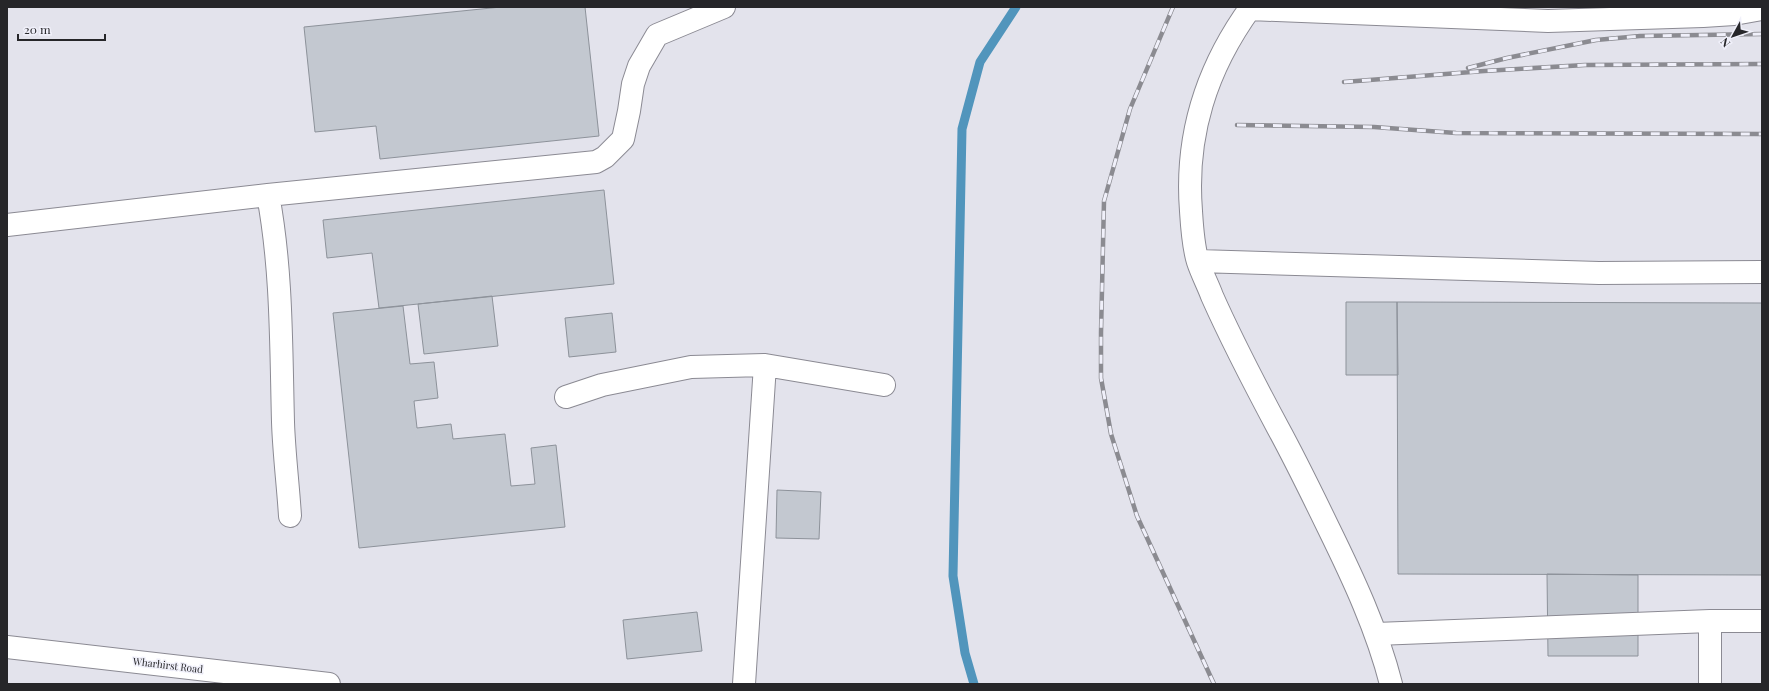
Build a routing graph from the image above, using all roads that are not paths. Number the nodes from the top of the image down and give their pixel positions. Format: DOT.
graph roads {
  1 [pos="724,7"];
  2 [pos="1250,8"];
  3 [pos="1762,9"];
  4 [pos="1703,11"];
  5 [pos="268,195"];
  6 [pos="7,225"];
  7 [pos="1198,261"];
  8 [pos="1762,272"];
  9 [pos="765,365"];
  10 [pos="884,385"];
  11 [pos="566,397"];
  12 [pos="290,516"];
  13 [pos="1710,621"];
  14 [pos="1762,621"];
  15 [pos="1376,634"];
  16 [pos="7,647"];
  17 [pos="329,684"];
  18 [pos="744,684"];
  19 [pos="1391,684"];
  20 [pos="1710,684"];
  1 -- 5 [label="lane"];
  2 -- 4 [label="lane"];
  2 -- 7 [label="lane"];
  3 -- 4 [label="lane"];
  5 -- 6 [label="lane"];
  5 -- 12 [label="lane"];
  7 -- 8 [label="lane"];
  7 -- 15 [label="lane"];
  9 -- 10 [label="lane"];
  9 -- 11 [label="lane"];
  9 -- 18 [label="lane"];
  13 -- 14 [label="lane"];
  13 -- 15 [label="lane"];
  13 -- 20 [label="lane"];
  15 -- 19 [label="lane"];
  16 -- 17 [label="lane, Wharhirst Road"];
}
